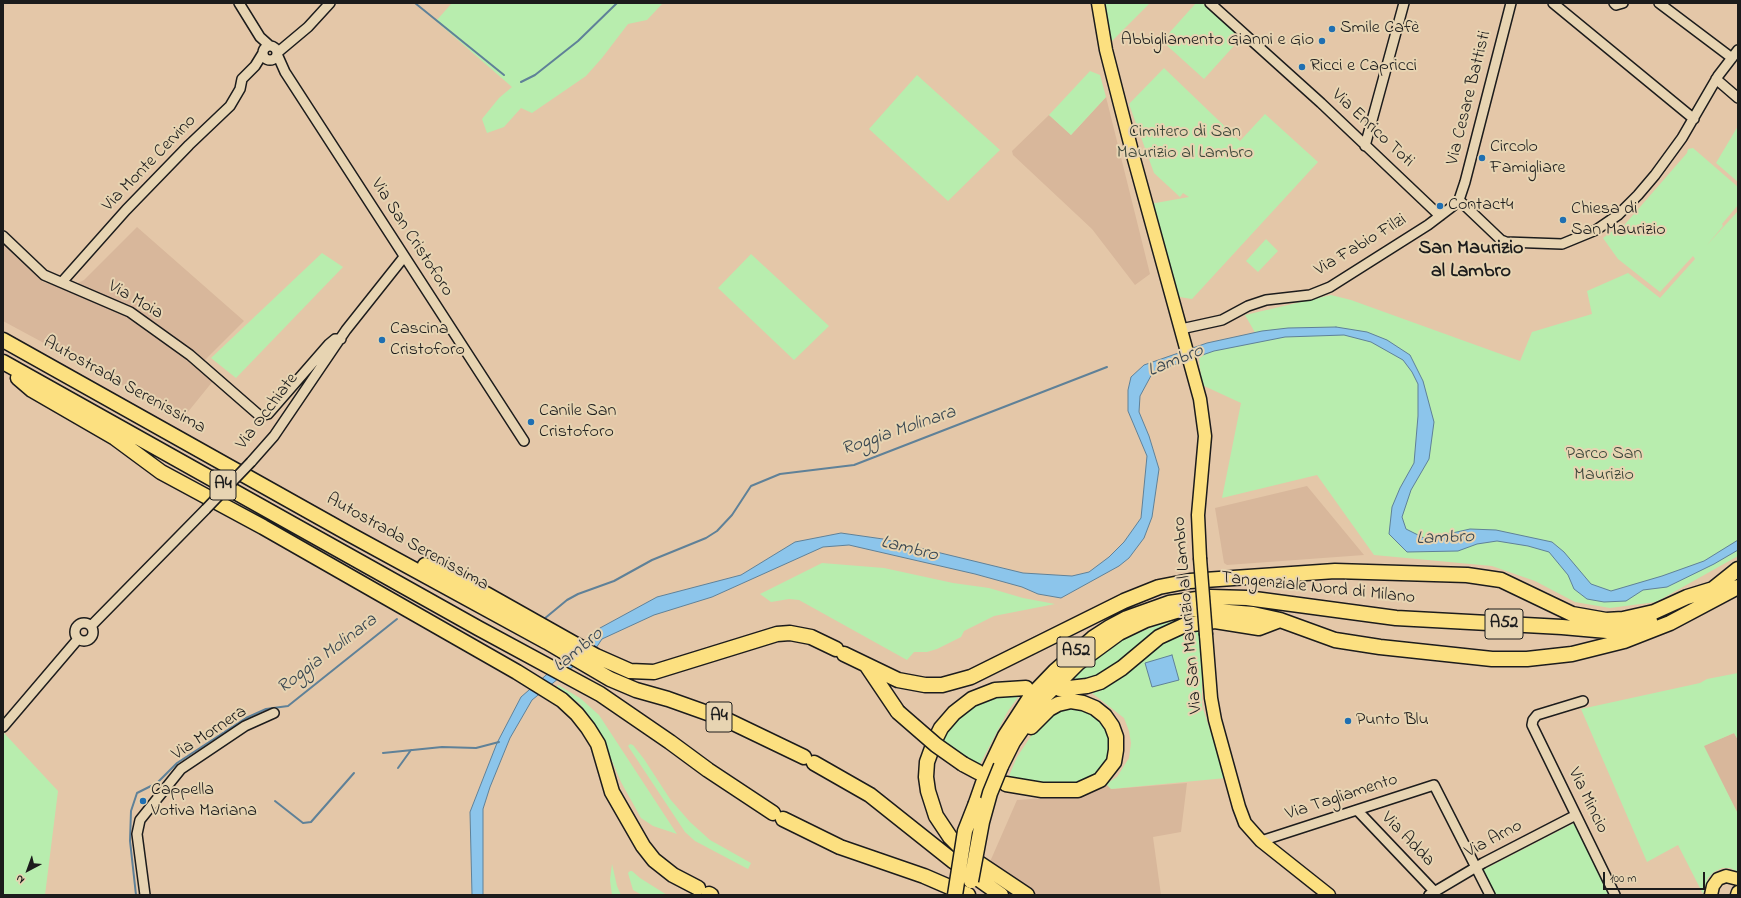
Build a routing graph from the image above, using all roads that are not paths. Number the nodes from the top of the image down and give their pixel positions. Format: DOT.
graph roads {
  1 [pos="239,3"];
  2 [pos="330,3"];
  3 [pos="1098,3"];
  4 [pos="1210,3"];
  5 [pos="1404,3"];
  6 [pos="1511,3"];
  7 [pos="1553,3"];
  8 [pos="1614,3"];
  9 [pos="1624,3"];
  10 [pos="1659,3"];
  11 [pos="270,53"];
  12 [pos="1735,54"];
  13 [pos="1716,80"];
  14 [pos="1738,98"];
  15 [pos="1694,119"];
  16 [pos="1365,146"];
  17 [pos="1458,200"];
  18 [pos="1440,216"];
  19 [pos="3,236"];
  20 [pos="404,257"];
  21 [pos="62,282"];
  22 [pos="1181,329"];
  23 [pos="341,339"];
  24 [pos="3,340"];
  25 [pos="3,363"];
  26 [pos="524,441"];
  27 [pos="1738,569"];
  28 [pos="1738,576"];
  29 [pos="1738,587"];
  30 [pos="1713,589"];
  31 [pos="1280,620"];
  32 [pos="91,626"];
  33 [pos="78,639"];
  34 [pos="866,665"];
  35 [pos="613,673"];
  36 [pos="1026,688"];
  37 [pos="1060,689"];
  38 [pos="1583,700"];
  39 [pos="274,713"];
  40 [pos="3,727"];
  41 [pos="1006,764"];
  42 [pos="978,772"];
  43 [pos="1006,784"];
  44 [pos="976,804"];
  45 [pos="1357,810"];
  46 [pos="1576,815"];
  47 [pos="1261,841"];
  48 [pos="1476,867"];
  49 [pos="1736,881"];
  50 [pos="970,890"];
  51 [pos="706,892"];
  52 [pos="1432,893"];
  53 [pos="1713,893"];
  54 [pos="145,895"];
  55 [pos="955,895"];
  56 [pos="960,895"];
  57 [pos="976,895"];
  58 [pos="1001,895"];
  59 [pos="1026,895"];
  60 [pos="1329,895"];
  61 [pos="1490,895"];
  62 [pos="1615,895"];
  1 -- 11 [label="street, Via San Cristoforo"];
  2 -- 11 [label="street"];
  3 -- 22 [label="main road, Via San Maurizio al Lambro"];
  4 -- 16 [label="street, Via Enrico Toti"];
  5 -- 16 [label="street"];
  6 -- 17 [label="street, Via Cesare Battisti"];
  7 -- 15 [label="street"];
  8 -- 9 [label="street"];
  10 -- 12 [label="street"];
  11 -- 20 [label="street, Via San Cristoforo"];
  11 -- 21 [label="street, Via Monte Cervino"];
  12 -- 13 [label="street"];
  13 -- 14 [label="street"];
  13 -- 15 [label="street"];
  15 -- 17 [label="street"];
  16 -- 18 [label="street, Via Enrico Toti"];
  17 -- 18 [label="street, Via Fabio Filzi"];
  18 -- 22 [label="street, Via Fabio Filzi"];
  19 -- 21 [label="street, Via Moia"];
  20 -- 23 [label="street, Via Occhiate"];
  20 -- 26 [label="street, Via San Cristoforo"];
  21 -- 23 [label="street, Via Moia"];
  22 -- 47 [label="main road, Via San Maurizio al Lambro, bridge"];
  23 -- 32 [label="street, Via Occhiate, bridge"];
  24 -- 35 [label="highway, Autostrada Serenissima / A4"];
  25 -- 50 [label="highway, A4"];
  25 -- 51 [label="highway"];
  27 -- 30 [label="highway"];
  28 -- 30 [label="highway, Tangenziale Nord di Milano / A52"];
  29 -- 31 [label="highway, Tangenziale Nord di Milano / A52"];
  30 -- 34 [label="highway"];
  30 -- 44 [label="highway, Tangenziale Nord di Milano / A52"];
  31 -- 37 [label="highway"];
  31 -- 41 [label="highway, Tangenziale Nord di Milano / A52"];
  32 -- 33 [label="street"];
  32 -- 33 [label="street"];
  33 -- 40 [label="street"];
  34 -- 35 [label="highway"];
  34 -- 42 [label="highway, bridge"];
  35 -- 58 [label="highway, Autostrada Serenissima / A4"];
  36 -- 59 [label="highway"];
  38 -- 46 [label="street, Via Mincio"];
  39 -- 54 [label="street, Via Mornera"];
  41 -- 43 [label="highway"];
  41 -- 50 [label="highway, Tangenziale Nord di Milano / A52, bridge"];
  44 -- 55 [label="highway, bridge"];
  44 -- 56 [label="highway, Tangenziale Nord di Milano / A52, bridge"];
  45 -- 47 [label="street, Via Tagliamento"];
  45 -- 48 [label="street, Via Tagliamento"];
  45 -- 52 [label="street, Via Adda"];
  46 -- 48 [label="street, Via Arno"];
  46 -- 62 [label="street, Via Mincio"];
  47 -- 60 [label="main road, Via San Maurizio al Lambro"];
  48 -- 52 [label="street, Via Arno"];
  48 -- 61 [label="street"];
  49 -- 53 [label="main road"];
  50 -- 57 [label="highway"];
}
